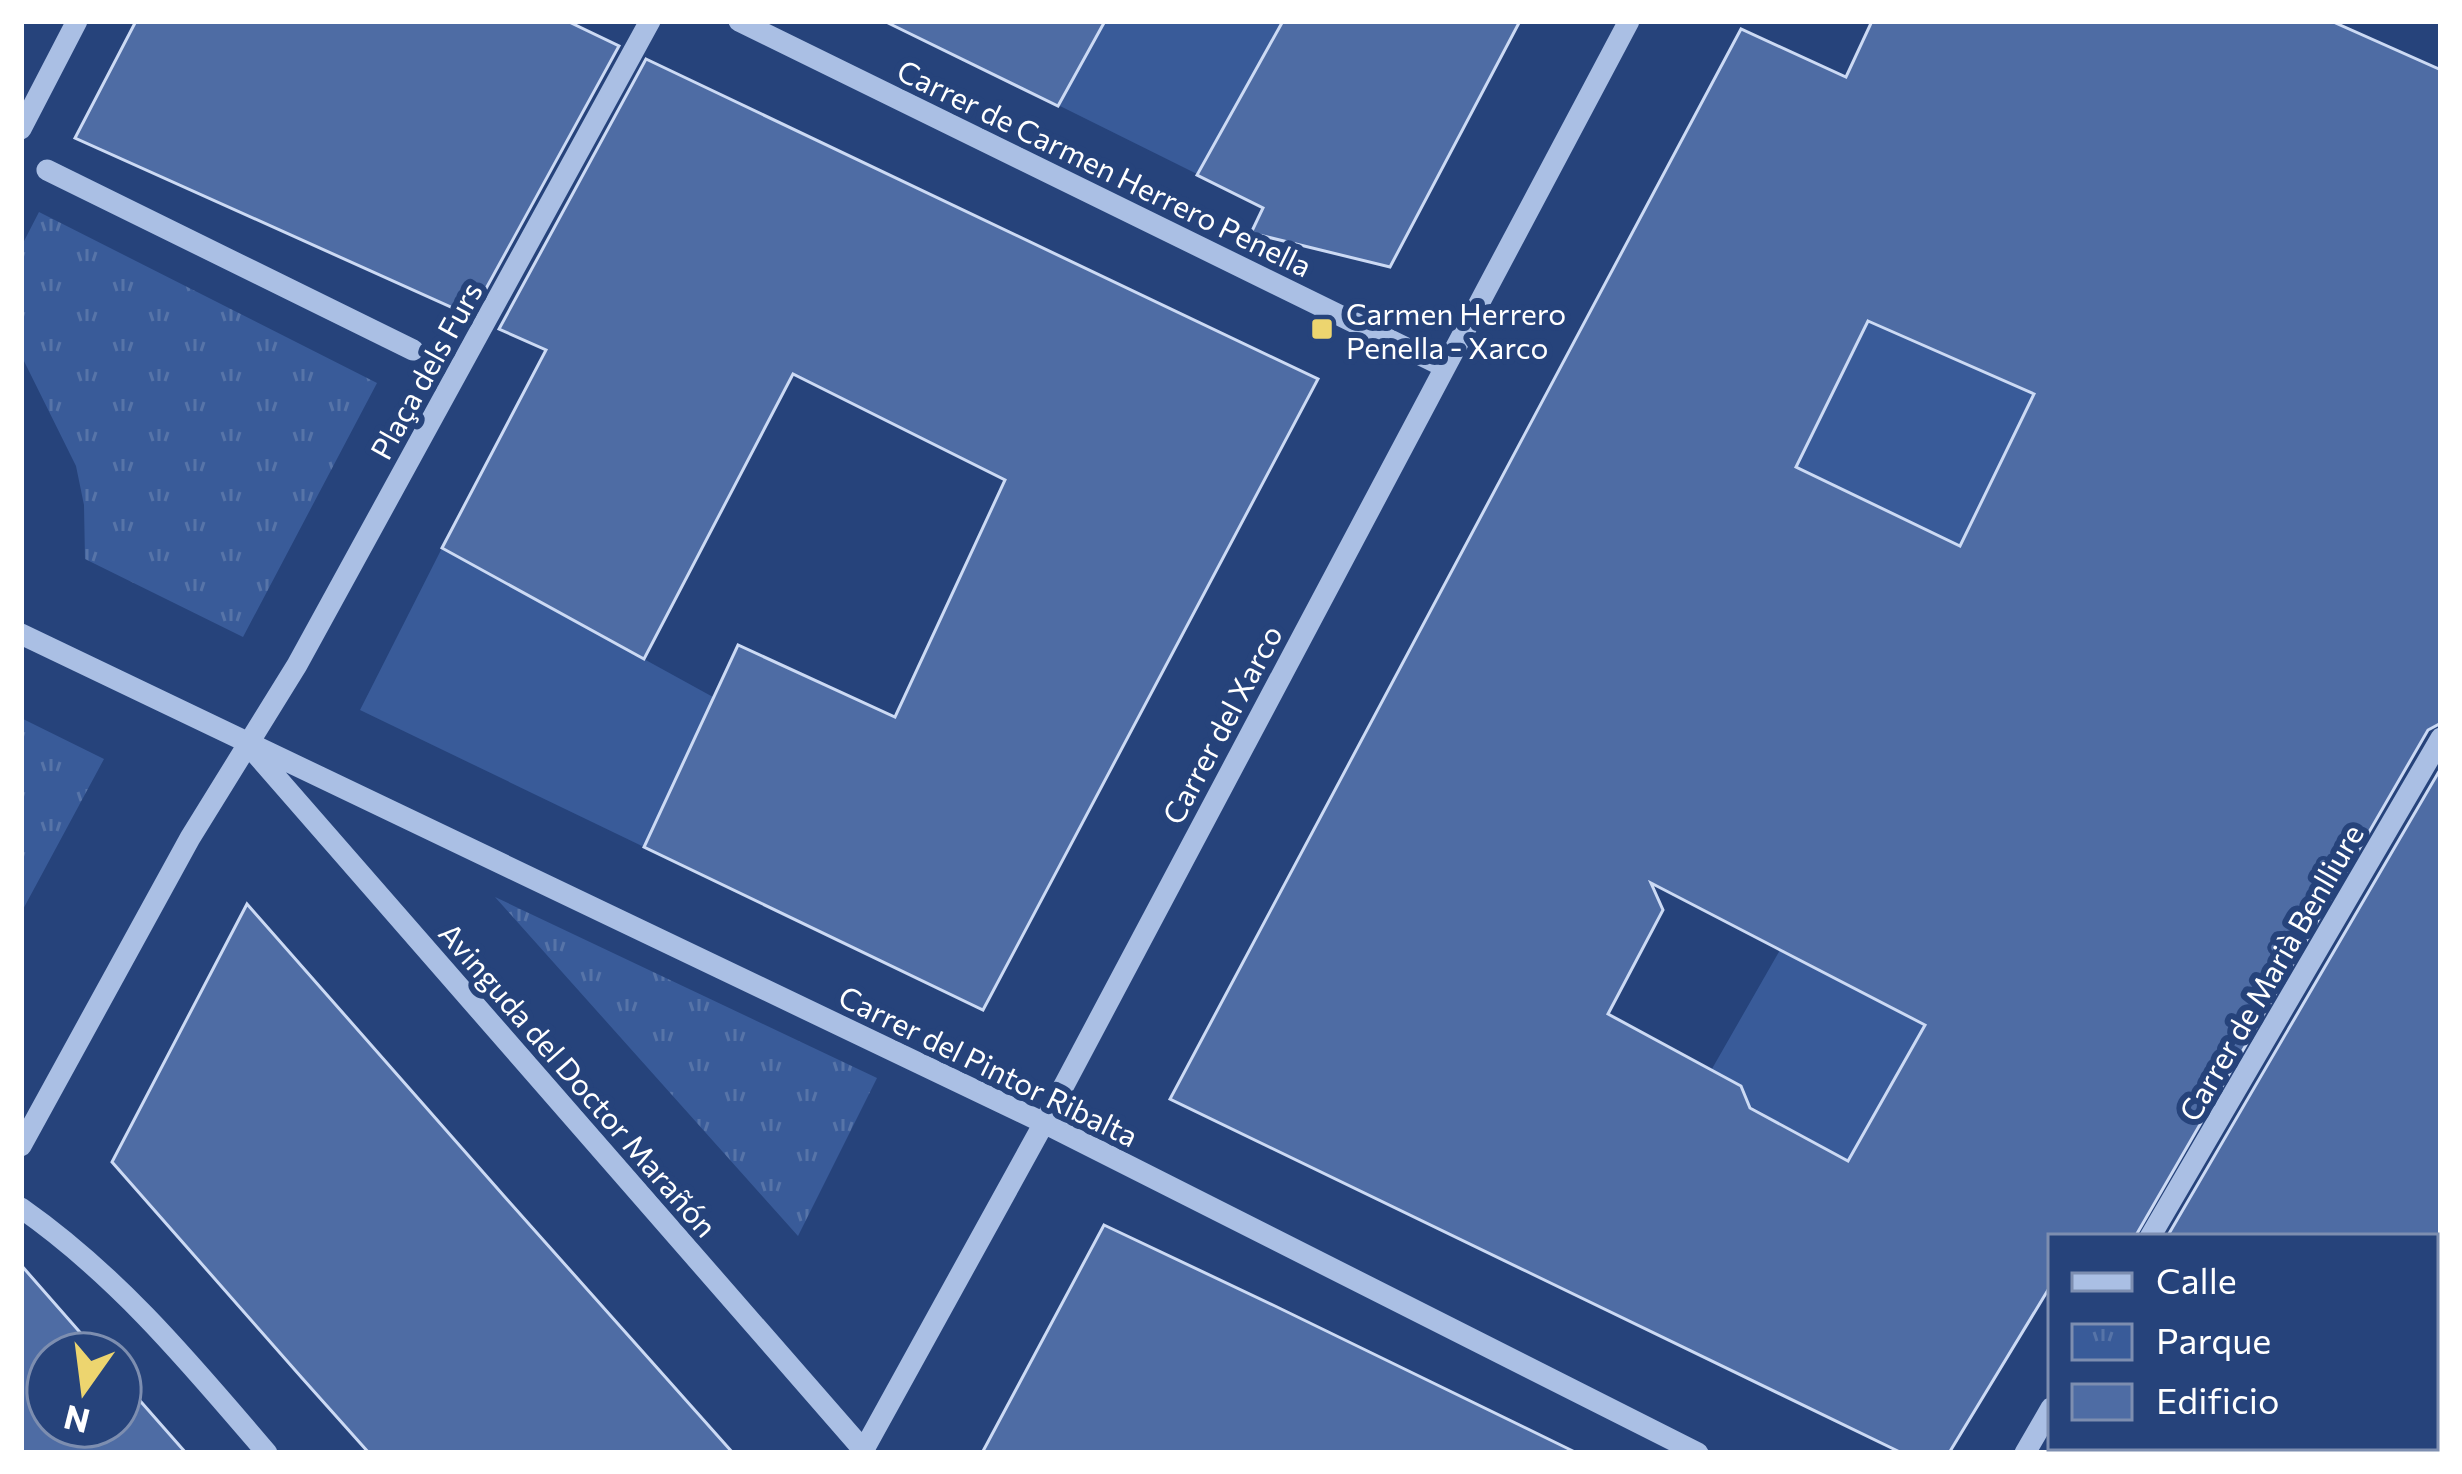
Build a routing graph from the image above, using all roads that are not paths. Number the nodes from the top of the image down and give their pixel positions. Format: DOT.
graph roads {
  1 [pos="77,21"];
  2 [pos="650,21"];
  3 [pos="739,21"];
  4 [pos="1629,21"];
  5 [pos="21,129"];
  6 [pos="46,170"];
  7 [pos="413,350"];
  8 [pos="1444,367"];
  9 [pos="21,634"];
  10 [pos="2441,738"];
  11 [pos="247,744"];
  12 [pos="1044,1123"];
  13 [pos="21,1146"];
  14 [pos="21,1208"];
  15 [pos="2152,1234"];
  16 [pos="2048,1413"];
  17 [pos="864,1452"];
  18 [pos="267,1453"];
  19 [pos="1698,1453"];
  20 [pos="2024,1453"];
  1 -- 5 [label="street"];
  2 -- 11 [label="street, Plaça dels Furs"];
  3 -- 8 [label="street, Carrer de Carmen Herrero Penella"];
  4 -- 8 [label="street, Carrer del Xarco"];
  6 -- 7 [label="street, Plaça dels Furs"];
  8 -- 12 [label="street, Carrer del Xarco"];
  9 -- 11 [label="street"];
  10 -- 15 [label="street, Carrer de Marià Benlliure"];
  11 -- 12 [label="street, Carrer del Pintor Ribalta"];
  11 -- 13 [label="street, Plaça dels Furs"];
  11 -- 17 [label="street, Avinguda del Doctor Marañón"];
  12 -- 17 [label="street, Carrer del Xarco"];
  12 -- 19 [label="street, Carrer del Pintor Ribalta"];
  14 -- 18 [label="street"];
  16 -- 20 [label="street"];
}
